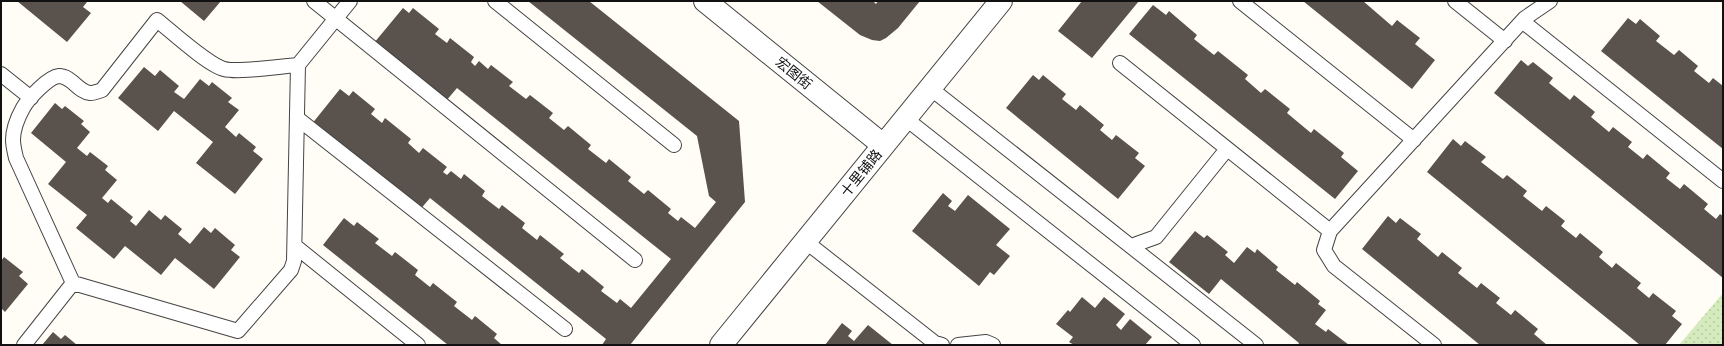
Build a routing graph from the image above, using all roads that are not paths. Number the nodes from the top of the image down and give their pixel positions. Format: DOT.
graph roads {
  1 [pos="314,1"];
  2 [pos="350,1"];
  3 [pos="495,1"];
  4 [pos="705,1"];
  5 [pos="1001,1"];
  6 [pos="1240,1"];
  7 [pos="1455,1"];
  8 [pos="1550,1"];
  9 [pos="336,18"];
  10 [pos="1522,21"];
  11 [pos="1505,40"];
  12 [pos="1120,64"];
  13 [pos="298,65"];
  14 [pos="1,74"];
  15 [pos="930,88"];
  16 [pos="31,98"];
  17 [pos="297,118"];
  18 [pos="905,118"];
  19 [pos="1414,140"];
  20 [pos="674,145"];
  21 [pos="883,145"];
  22 [pos="1227,149"];
  23 [pos="1723,181"];
  24 [pos="1330,231"];
  25 [pos="805,241"];
  26 [pos="295,246"];
  27 [pos="1131,246"];
  28 [pos="635,260"];
  29 [pos="73,283"];
  30 [pos="565,329"];
  31 [pos="1416,340"];
  32 [pos="24,345"];
  33 [pos="418,345"];
  34 [pos="721,345"];
  35 [pos="942,345"];
  36 [pos="958,345"];
  37 [pos="993,345"];
  38 [pos="1193,345"];
  39 [pos="1256,345"];
  40 [pos="1434,345"];
  1 -- 9 [label="lane"];
  2 -- 9 [label="lane"];
  3 -- 20 [label="lane"];
  4 -- 21 [label="street, 宏图街"];
  5 -- 15 [label="street, 十里铺路"];
  6 -- 19 [label="lane"];
  7 -- 11 [label="lane"];
  8 -- 10 [label="lane"];
  9 -- 13 [label="lane"];
  9 -- 28 [label="lane"];
  10 -- 11 [label="lane"];
  10 -- 23 [label="lane"];
  11 -- 19 [label="lane"];
  12 -- 22 [label="lane"];
  13 -- 16 [label="lane"];
  13 -- 17 [label="lane"];
  14 -- 16 [label="lane"];
  15 -- 18 [label="street, 十里铺路"];
  15 -- 27 [label="lane"];
  16 -- 29 [label="lane"];
  17 -- 26 [label="lane"];
  17 -- 30 [label="lane"];
  18 -- 21 [label="street, 十里铺路"];
  18 -- 38 [label="lane"];
  19 -- 24 [label="lane"];
  21 -- 25 [label="street, 十里铺路"];
  22 -- 24 [label="lane"];
  22 -- 27 [label="lane"];
  24 -- 31 [label="lane"];
  25 -- 34 [label="street, 十里铺路"];
  25 -- 35 [label="lane"];
  26 -- 29 [label="lane"];
  26 -- 33 [label="lane"];
  27 -- 39 [label="lane"];
  29 -- 32 [label="lane"];
  31 -- 40 [label="lane"];
  36 -- 37 [label="lane"];
}
